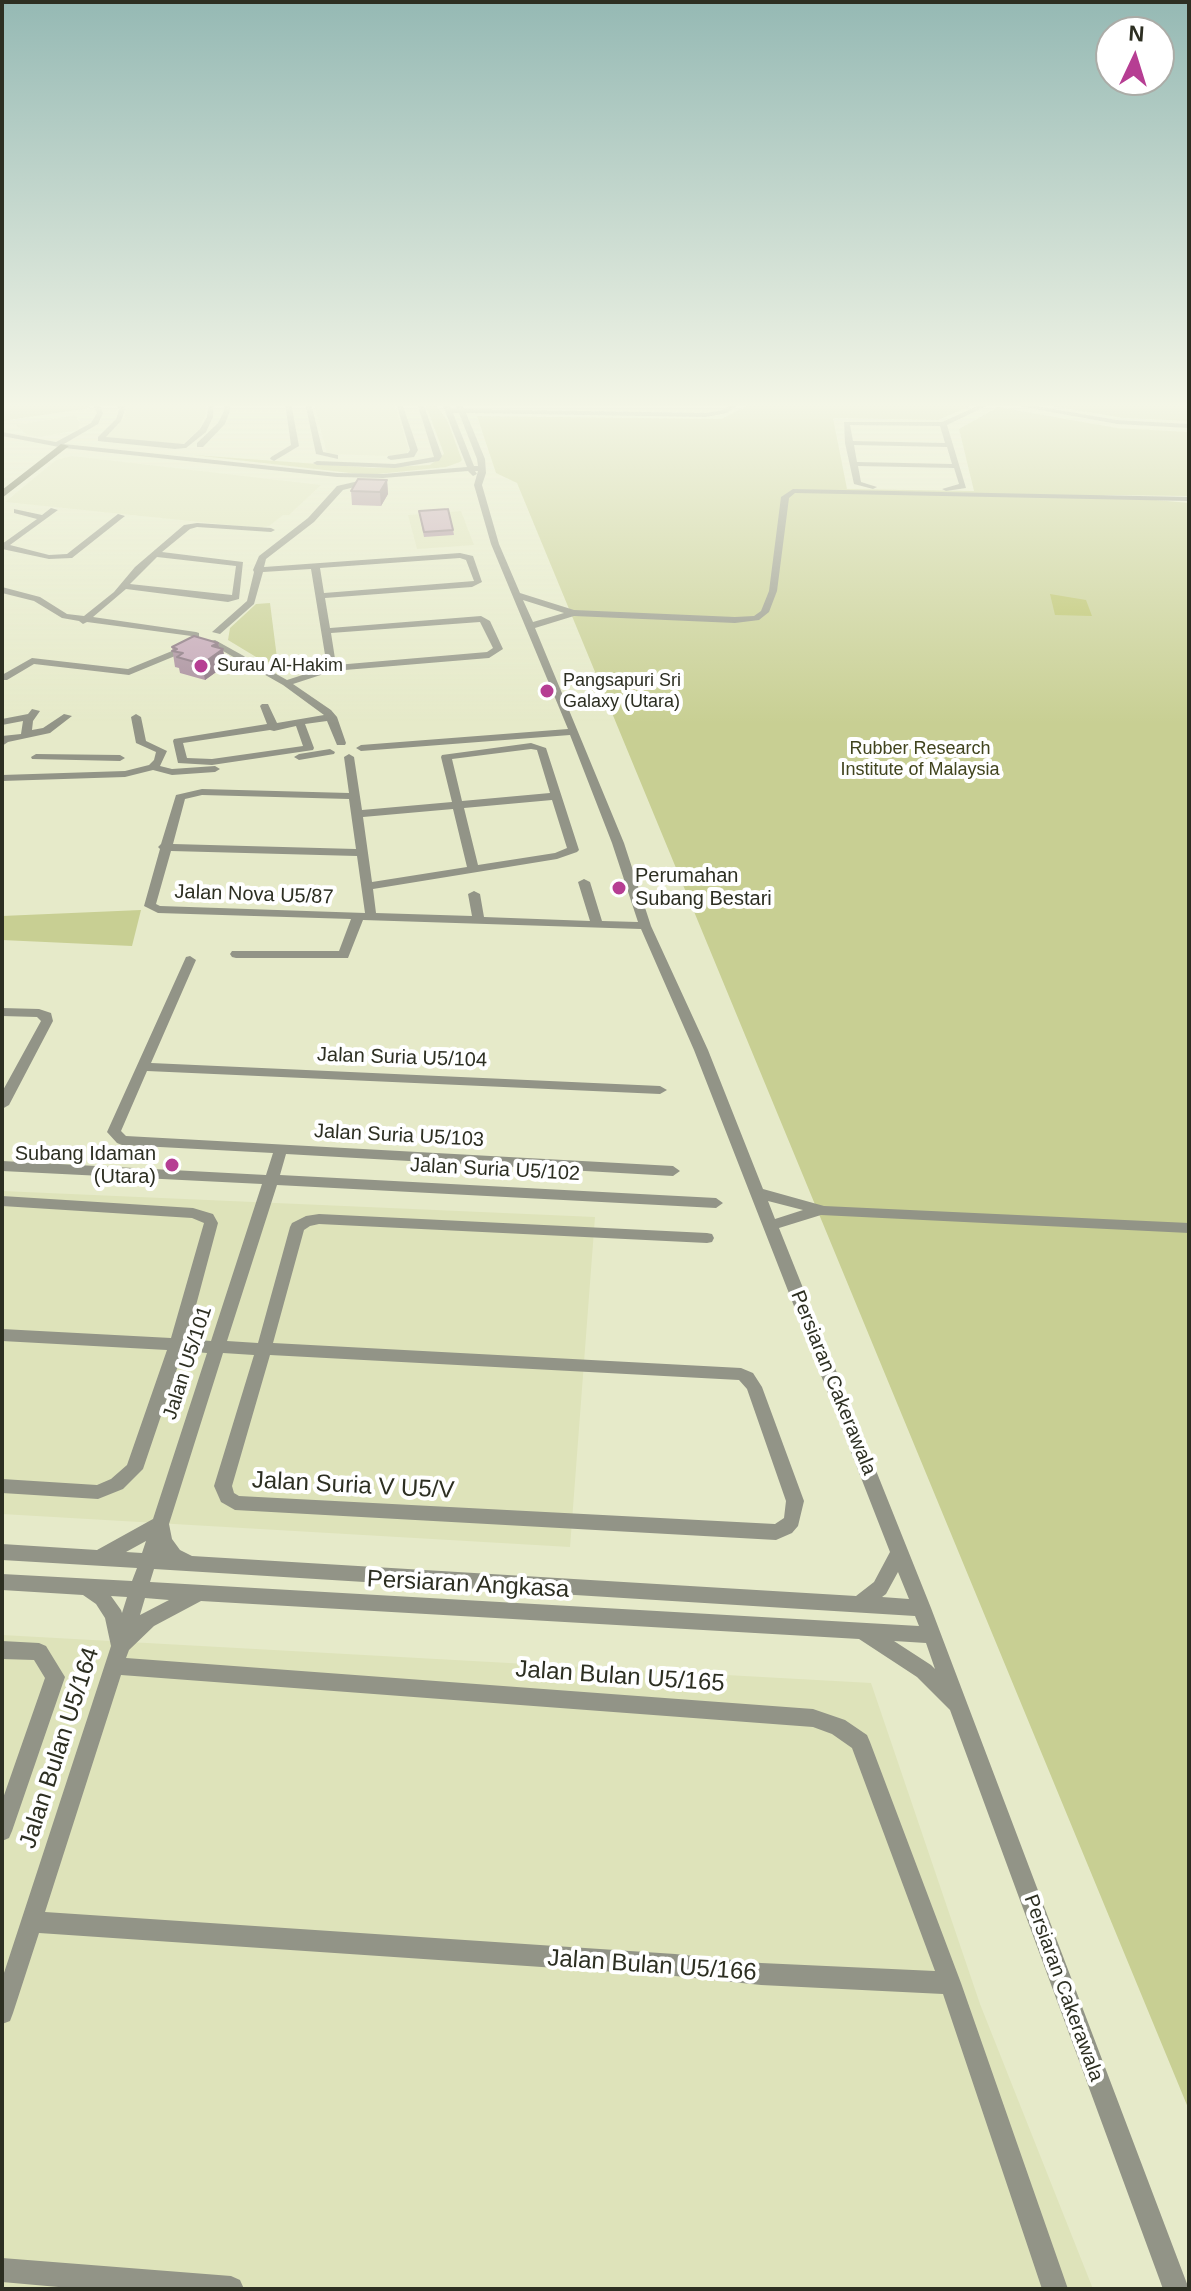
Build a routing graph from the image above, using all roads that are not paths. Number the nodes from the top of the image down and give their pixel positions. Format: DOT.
graph roads {
  1 [pos="54,510"];
  2 [pos="320,510"];
  3 [pos="486,510"];
  4 [pos="783,510"];
  5 [pos="17,511"];
  6 [pos="121,516"];
  7 [pos="44,518"];
  8 [pos="271,530"];
  9 [pos="3,547"];
  10 [pos="23,551"];
  11 [pos="155,554"];
  12 [pos="12,556"];
  13 [pos="315,565"];
  14 [pos="257,570"];
  15 [pos="124,586"];
  16 [pos="2,590"];
  17 [pos="517,595"];
  18 [pos="322,596"];
  19 [pos="573,613"];
  20 [pos="83,621"];
  21 [pos="531,626"];
  22 [pos="326,631"];
  23 [pos="214,637"];
  24 [pos="198,638"];
  25 [pos="332,668"];
  26 [pos="4,678"];
  27 [pos="286,683"];
  28 [pos="265,706"];
  29 [pos="67,716"];
  30 [pos="136,717"];
  31 [pos="569,718"];
  32 [pos="334,720"];
  33 [pos="2,722"];
  34 [pos="302,727"];
  35 [pos="274,728"];
  36 [pos="574,732"];
  37 [pos="28,733"];
  38 [pos="541,734"];
  39 [pos="2,743"];
  40 [pos="341,743"];
  41 [pos="580,746"];
  42 [pos="361,748"];
  43 [pos="330,752"];
  44 [pos="36,757"];
  45 [pos="78,757"];
  46 [pos="349,757"];
  47 [pos="120,758"];
  48 [pos="153,767"];
  49 [pos="68,774"];
  50 [pos="2,778"];
  51 [pos="354,796"];
  52 [pos="557,796"];
  53 [pos="459,806"];
  54 [pos="357,814"];
  55 [pos="164,847"];
  56 [pos="362,853"];
  57 [pos="473,869"];
  58 [pos="584,882"];
  59 [pos="367,886"];
  60 [pos="474,894"];
  61 [pos="365,916"];
  62 [pos="479,921"];
  63 [pos="597,925"];
  64 [pos="645,926"];
  65 [pos="236,954"];
  66 [pos="190,960"];
  67 [pos="2,1012"];
  68 [pos="142,1067"];
  69 [pos="660,1090"];
  70 [pos="2,1105"];
  71 [pos="281,1149"];
  72 [pos="2,1166"];
  73 [pos="673,1171"];
  74 [pos="271,1178"];
  75 [pos="758,1193"];
  76 [pos="2,1201"];
  77 [pos="716,1203"];
  78 [pos="824,1211"];
  79 [pos="771,1225"];
  80 [pos="1189,1228"];
  81 [pos="707,1238"];
  82 [pos="2,1335"];
  83 [pos="177,1345"];
  84 [pos="217,1347"];
  85 [pos="264,1349"];
  86 [pos="2,1486"];
  87 [pos="160,1524"];
  88 [pos="900,1551"];
  89 [pos="2,1552"];
  90 [pos="100,1558"];
  91 [pos="148,1560"];
  92 [pos="203,1565"];
  93 [pos="2,1582"];
  94 [pos="88,1588"];
  95 [pos="138,1590"];
  96 [pos="198,1594"];
  97 [pos="860,1604"];
  98 [pos="922,1608"];
  99 [pos="861,1631"];
  100 [pos="932,1635"];
  101 [pos="2,1650"];
  102 [pos="117,1657"];
  103 [pos="959,1706"];
  104 [pos="2,1831"];
  105 [pos="31,1922"];
  106 [pos="950,1983"];
  107 [pos="2,2013"];
  108 [pos="2,2270"];
  109 [pos="231,2289"];
  110 [pos="1055,2289"];
  111 [pos="1176,2289"];
  1 -- 7 [label="street"];
  2 -- 14 [label="street"];
  3 -- 17 [label="street, Persiaran Cakerawala"];
  4 -- 19 [label="street"];
  5 -- 7 [label="street"];
  6 -- 10 [label="street"];
  7 -- 9 [label="street"];
  8 -- 11 [label="street"];
  9 -- 10 [label="street"];
  10 -- 12 [label="street"];
  11 -- 15 [label="street"];
  11 -- 15 [label="street"];
  13 -- 14 [label="street"];
  13 -- 18 [label="street"];
  13 -- 18 [label="street"];
  14 -- 23 [label="street"];
  15 -- 20 [label="street"];
  16 -- 20 [label="street"];
  17 -- 19 [label="street"];
  17 -- 21 [label="street, Persiaran Cakerawala"];
  18 -- 22 [label="street"];
  19 -- 21 [label="street"];
  20 -- 24 [label="street"];
  21 -- 31 [label="street, Persiaran Cakerawala"];
  22 -- 25 [label="street"];
  22 -- 25 [label="street"];
  23 -- 24 [label="street"];
  23 -- 27 [label="street"];
  24 -- 26 [label="street"];
  25 -- 27 [label="street"];
  27 -- 32 [label="street"];
  28 -- 35 [label="street"];
  29 -- 37 [label="street"];
  30 -- 48 [label="street"];
  31 -- 36 [label="street, Persiaran Cakerawala"];
  31 -- 38 [label="street"];
  32 -- 34 [label="street"];
  32 -- 40 [label="street"];
  33 -- 37 [label="street"];
  34 -- 35 [label="street"];
  34 -- 35 [label="street"];
  36 -- 38 [label="street"];
  36 -- 41 [label="street, Persiaran Cakerawala"];
  37 -- 39 [label="street"];
  38 -- 41 [label="street"];
  38 -- 42 [label="street"];
  40 -- 42 [label="street"];
  40 -- 43 [label="street"];
  41 -- 64 [label="street, Persiaran Cakerawala"];
  42 -- 46 [label="street"];
  43 -- 46 [label="street"];
  43 -- 48 [label="street"];
  44 -- 45 [label="street"];
  45 -- 47 [label="street"];
  45 -- 49 [label="street"];
  46 -- 51 [label="street"];
  48 -- 49 [label="street"];
  49 -- 50 [label="street"];
  51 -- 54 [label="street"];
  51 -- 55 [label="street, Jalan Nova U5/87"];
  52 -- 53 [label="street"];
  52 -- 53 [label="street"];
  52 -- 57 [label="street"];
  53 -- 54 [label="street"];
  53 -- 57 [label="street"];
  54 -- 56 [label="street"];
  55 -- 56 [label="street"];
  55 -- 61 [label="street, Jalan Nova U5/87"];
  56 -- 59 [label="street"];
  57 -- 59 [label="street"];
  58 -- 63 [label="street"];
  59 -- 61 [label="street"];
  60 -- 62 [label="street"];
  61 -- 62 [label="street, Jalan Nova U5/87"];
  61 -- 65 [label="street"];
  62 -- 63 [label="street, Jalan Nova U5/87"];
  63 -- 64 [label="street, Jalan Nova U5/87"];
  64 -- 75 [label="street, Persiaran Cakerawala"];
  66 -- 68 [label="street"];
  67 -- 70 [label="street"];
  68 -- 69 [label="street, Jalan Suria U5/104"];
  68 -- 71 [label="street, Jalan Suria U5/103"];
  71 -- 73 [label="street, Jalan Suria U5/103"];
  71 -- 74 [label="street, Jalan U5/101"];
  72 -- 74 [label="street, Jalan Suria U5/102"];
  74 -- 77 [label="street, Jalan Suria U5/102"];
  74 -- 84 [label="street, Jalan U5/101"];
  75 -- 78 [label="street"];
  75 -- 79 [label="street, Persiaran Cakerawala"];
  76 -- 83 [label="street"];
  78 -- 79 [label="street"];
  78 -- 80 [label="street"];
  79 -- 88 [label="street, Persiaran Cakerawala"];
  81 -- 85 [label="street"];
  82 -- 83 [label="street"];
  83 -- 84 [label="street"];
  83 -- 86 [label="street"];
  84 -- 85 [label="street"];
  84 -- 87 [label="street, Jalan U5/101"];
  85 -- 85 [label="street, Jalan Suria V U5/V"];
  87 -- 90 [label="street"];
  87 -- 91 [label="street, Jalan U5/101"];
  87 -- 92 [label="street"];
  88 -- 97 [label="street"];
  88 -- 98 [label="street, Persiaran Cakerawala"];
  89 -- 90 [label="street, Persiaran Angkasa"];
  90 -- 91 [label="street, Persiaran Angkasa"];
  91 -- 92 [label="street, Persiaran Angkasa"];
  91 -- 95 [label="street, Jalan U5/101"];
  92 -- 97 [label="street, Persiaran Angkasa"];
  93 -- 94 [label="street, Persiaran Angkasa"];
  94 -- 95 [label="street, Persiaran Angkasa"];
  94 -- 102 [label="street"];
  95 -- 96 [label="street, Persiaran Angkasa"];
  95 -- 102 [label="street, Jalan Bulan U5/164"];
  96 -- 99 [label="street, Persiaran Angkasa"];
  96 -- 102 [label="street"];
  97 -- 98 [label="street, Persiaran Angkasa"];
  98 -- 100 [label="street, Persiaran Cakerawala"];
  99 -- 100 [label="street, Persiaran Angkasa"];
  99 -- 103 [label="street"];
  100 -- 103 [label="street, Persiaran Cakerawala"];
  101 -- 104 [label="street"];
  102 -- 105 [label="street, Jalan Bulan U5/164"];
  102 -- 106 [label="street, Jalan Bulan U5/165"];
  103 -- 111 [label="street, Persiaran Cakerawala"];
  105 -- 106 [label="street, Jalan Bulan U5/166"];
  105 -- 107 [label="street, Jalan Bulan U5/164"];
  106 -- 110 [label="street"];
  108 -- 109 [label="street"];
}
